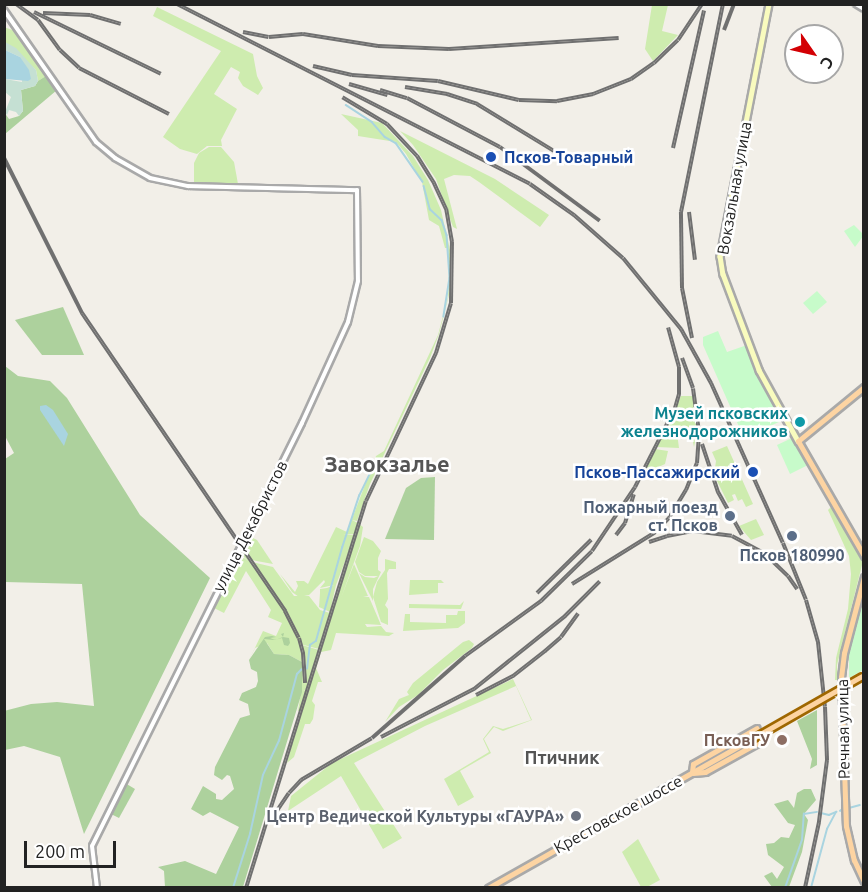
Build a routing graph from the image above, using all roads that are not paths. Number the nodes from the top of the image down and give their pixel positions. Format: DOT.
graph roads {
  1 [pos="769,4"];
  2 [pos="856,4"];
  3 [pos="864,9"];
  4 [pos="4,10"];
  5 [pos="864,387"];
  6 [pos="798,441"];
  7 [pos="864,556"];
  8 [pos="864,578"];
  9 [pos="863,676"];
  10 [pos="757,728"];
  11 [pos="761,741"];
  12 [pos="692,772"];
  13 [pos="863,881"];
  14 [pos="97,888"];
  15 [pos="488,888"];
  1 -- 6 [label="main road, Вокзальная улица"];
  2 -- 3 [label="street"];
  4 -- 14 [label="street, улица Декабристов"];
  5 -- 6 [label="main road"];
  6 -- 7 [label="main road, Вокзальная улица"];
  8 -- 13 [label="main road, Речная улица"];
  9 -- 12 [label="main road, Крестовское шоссе, bridge"];
  10 -- 12 [label="main road"];
  11 -- 12 [label="main road"];
  12 -- 15 [label="main road, Крестовское шоссе"];
}
